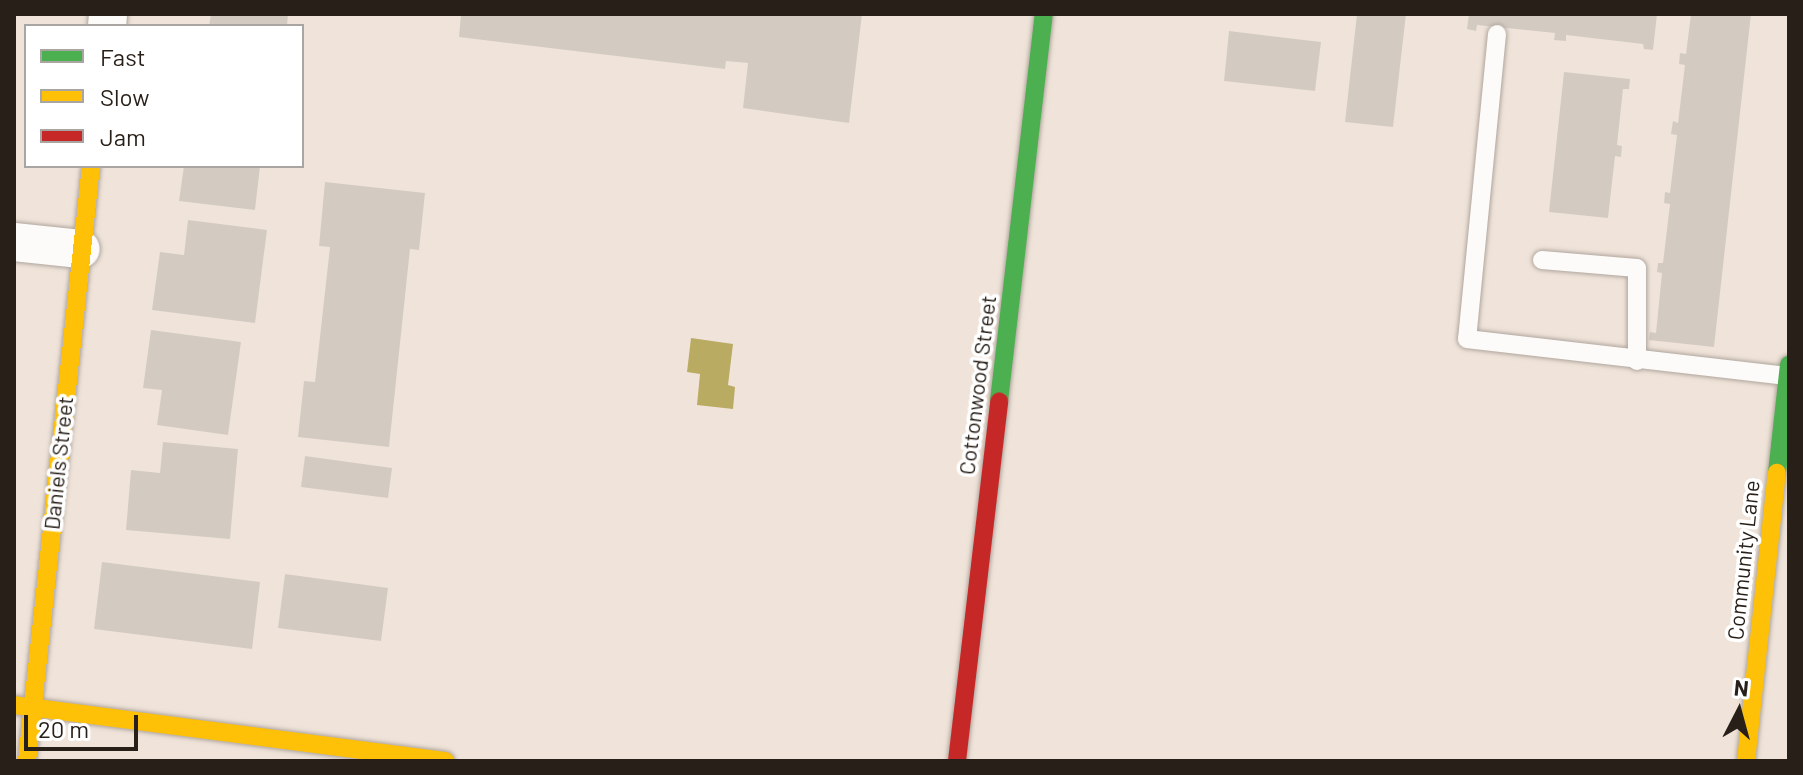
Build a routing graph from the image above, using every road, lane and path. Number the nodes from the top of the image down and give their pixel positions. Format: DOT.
graph roads {
  1 [pos="1044,14"];
  2 [pos="1497,34"];
  3 [pos="91,168"];
  4 [pos="14,242"];
  5 [pos="81,249"];
  6 [pos="1542,260"];
  7 [pos="1637,361"];
  8 [pos="1789,372"];
  9 [pos="23,706"];
  10 [pos="27,761"];
  11 [pos="445,761"];
  12 [pos="957,761"];
  13 [pos="1746,761"];
  1 -- 12 [label="street, Cottonwood Street"];
  2 -- 7 [label="lane"];
  3 -- 5 [label="street, Daniels Street"];
  4 -- 5 [label="street"];
  5 -- 9 [label="street, Daniels Street"];
  6 -- 7 [label="lane"];
  7 -- 8 [label="lane"];
  8 -- 13 [label="street, Community Lane"];
  9 -- 10 [label="street, Daniels Street"];
  9 -- 11 [label="street"];
}
